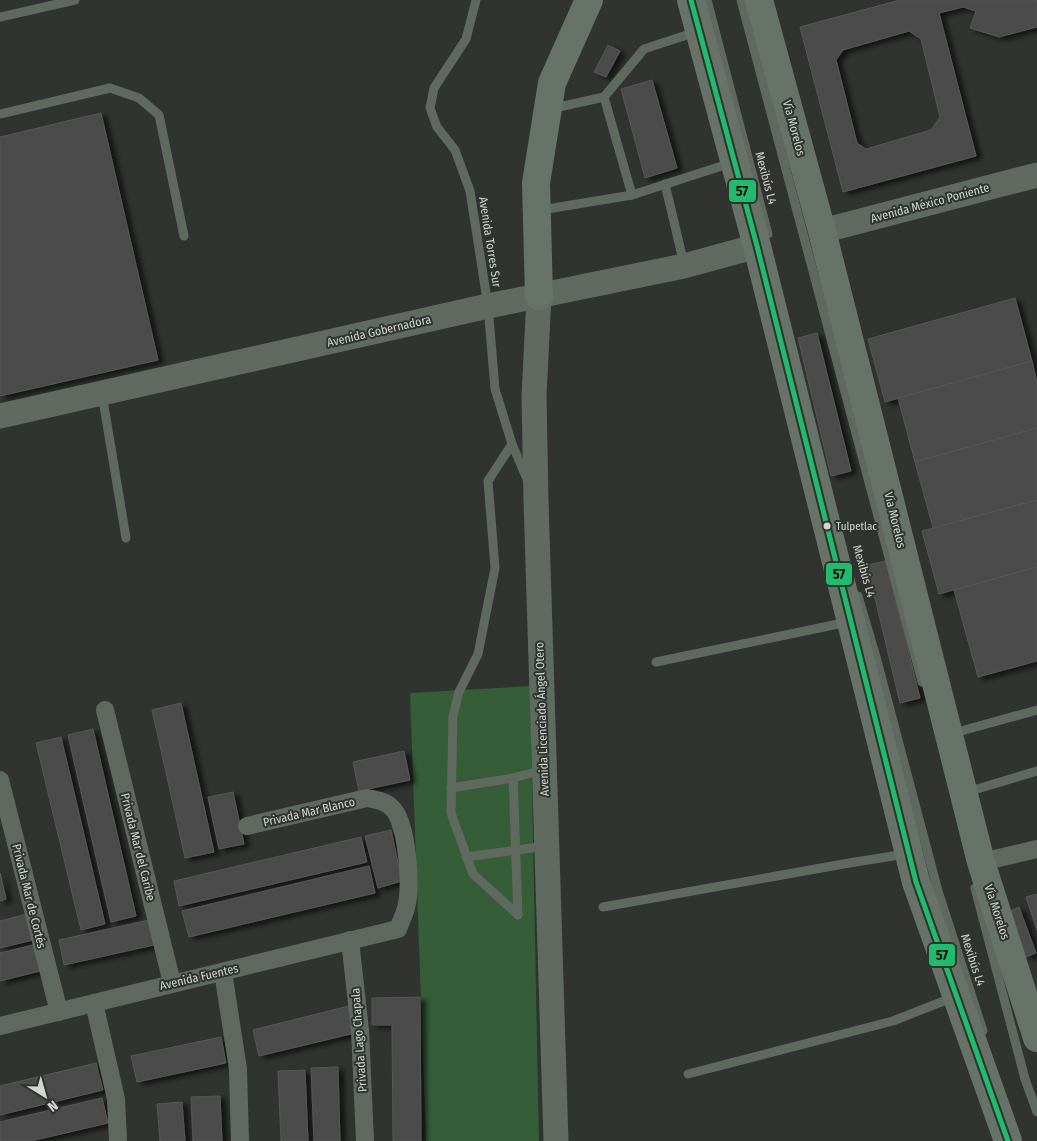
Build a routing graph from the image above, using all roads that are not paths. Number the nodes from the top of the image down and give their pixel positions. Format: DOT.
graph roads {
  1 [pos="74,0"];
  2 [pos="476,0"];
  3 [pos="589,0"];
  4 [pos="691,0"];
  5 [pos="707,0"];
  6 [pos="741,0"];
  7 [pos="759,0"];
  8 [pos="0,17"];
  9 [pos="699,31"];
  10 [pos="604,97"];
  11 [pos="548,110"];
  12 [pos="0,114"];
  13 [pos="734,162"];
  14 [pos="1037,175"];
  15 [pos="665,184"];
  16 [pos="632,195"];
  17 [pos="536,210"];
  18 [pos="822,232"];
  19 [pos="184,236"];
  20 [pos="763,243"];
  21 [pos="684,266"];
  22 [pos="539,296"];
  23 [pos="488,306"];
  24 [pos="102,393"];
  25 [pos="0,416"];
  26 [pos="512,444"];
  27 [pos="536,500"];
  28 [pos="126,538"];
  29 [pos="854,583"];
  30 [pos="851,622"];
  31 [pos="656,662"];
  32 [pos="924,690"];
  33 [pos="104,710"];
  34 [pos="1037,710"];
  35 [pos="949,734"];
  36 [pos="544,770"];
  37 [pos="1037,771"];
  38 [pos="513,778"];
  39 [pos="0,780"];
  40 [pos="451,788"];
  41 [pos="964,793"];
  42 [pos="248,826"];
  43 [pos="546,846"];
  44 [pos="1037,849"];
  45 [pos="515,850"];
  46 [pos="909,854"];
  47 [pos="466,856"];
  48 [pos="977,871"];
  49 [pos="604,907"];
  50 [pos="398,929"];
  51 [pos="350,940"];
  52 [pos="223,972"];
  53 [pos="172,983"];
  54 [pos="956,996"];
  55 [pos="94,1003"];
  56 [pos="59,1012"];
  57 [pos="0,1026"];
  58 [pos="1037,1038"];
  59 [pos="987,1042"];
  60 [pos="688,1074"];
  61 [pos="1037,1112"];
  62 [pos="118,1141"];
  63 [pos="240,1141"];
  64 [pos="365,1141"];
  65 [pos="556,1141"];
  66 [pos="1008,1141"];
  1 -- 8 [label="lane"];
  2 -- 23 [label="lane, Avenida Torres Sur"];
  3 -- 11 [label="main road"];
  4 -- 9 [label="main road"];
  5 -- 20 [label="lane, Mexibús L4"];
  6 -- 32 [label="lane, Mexibús L4"];
  7 -- 18 [label="main road, Vía Morelos"];
  9 -- 10 [label="lane"];
  9 -- 13 [label="main road"];
  10 -- 11 [label="lane"];
  10 -- 16 [label="lane"];
  11 -- 17 [label="main road"];
  12 -- 19 [label="lane"];
  13 -- 15 [label="lane"];
  13 -- 20 [label="main road"];
  14 -- 18 [label="main road, Avenida México Poniente"];
  15 -- 16 [label="lane"];
  15 -- 21 [label="lane"];
  16 -- 17 [label="lane"];
  17 -- 22 [label="main road"];
  18 -- 35 [label="main road, Vía Morelos"];
  20 -- 21 [label="main road, Avenida Gobernadora"];
  20 -- 30 [label="main road"];
  21 -- 22 [label="main road, Avenida Gobernadora"];
  22 -- 23 [label="main road, Avenida Gobernadora"];
  22 -- 27 [label="main road, Avenida Licenciado Ángel Otero"];
  23 -- 24 [label="main road, Avenida Gobernadora"];
  23 -- 26 [label="lane, Avenida Torres Sur"];
  24 -- 25 [label="main road, Avenida Gobernadora"];
  24 -- 28 [label="lane"];
  26 -- 27 [label="lane, Avenida Torres Sur"];
  26 -- 40 [label="lane"];
  27 -- 36 [label="main road, Avenida Licenciado Ángel Otero"];
  29 -- 59 [label="lane, Mexibús L4"];
  30 -- 31 [label="lane"];
  30 -- 46 [label="main road"];
  33 -- 53 [label="street, Privada Mar del Caribe"];
  34 -- 35 [label="lane"];
  35 -- 41 [label="main road, Vía Morelos"];
  36 -- 38 [label="lane"];
  36 -- 43 [label="main road, Avenida Licenciado Ángel Otero"];
  37 -- 41 [label="lane"];
  38 -- 40 [label="lane"];
  38 -- 45 [label="lane"];
  39 -- 56 [label="street, Privada Mar de Cortés"];
  40 -- 47 [label="lane"];
  41 -- 48 [label="main road, Vía Morelos"];
  42 -- 50 [label="street, Privada Mar Blanco"];
  43 -- 45 [label="lane"];
  43 -- 65 [label="main road, Avenida Licenciado Ángel Otero"];
  44 -- 48 [label="street"];
  45 -- 47 [label="lane"];
  45 -- 47 [label="lane"];
  46 -- 49 [label="lane"];
  46 -- 54 [label="main road"];
  48 -- 58 [label="main road, Vía Morelos"];
  48 -- 61 [label="lane, Mexibús L4"];
  50 -- 51 [label="street, Avenida Fuentes"];
  51 -- 52 [label="street, Avenida Fuentes"];
  51 -- 64 [label="street, Privada Lago Chapala"];
  52 -- 53 [label="street, Avenida Fuentes"];
  52 -- 63 [label="street"];
  53 -- 55 [label="street, Avenida Fuentes"];
  54 -- 60 [label="lane"];
  54 -- 66 [label="main road"];
  55 -- 56 [label="street, Avenida Fuentes"];
  55 -- 62 [label="street"];
  56 -- 57 [label="street, Avenida Fuentes"];
}
